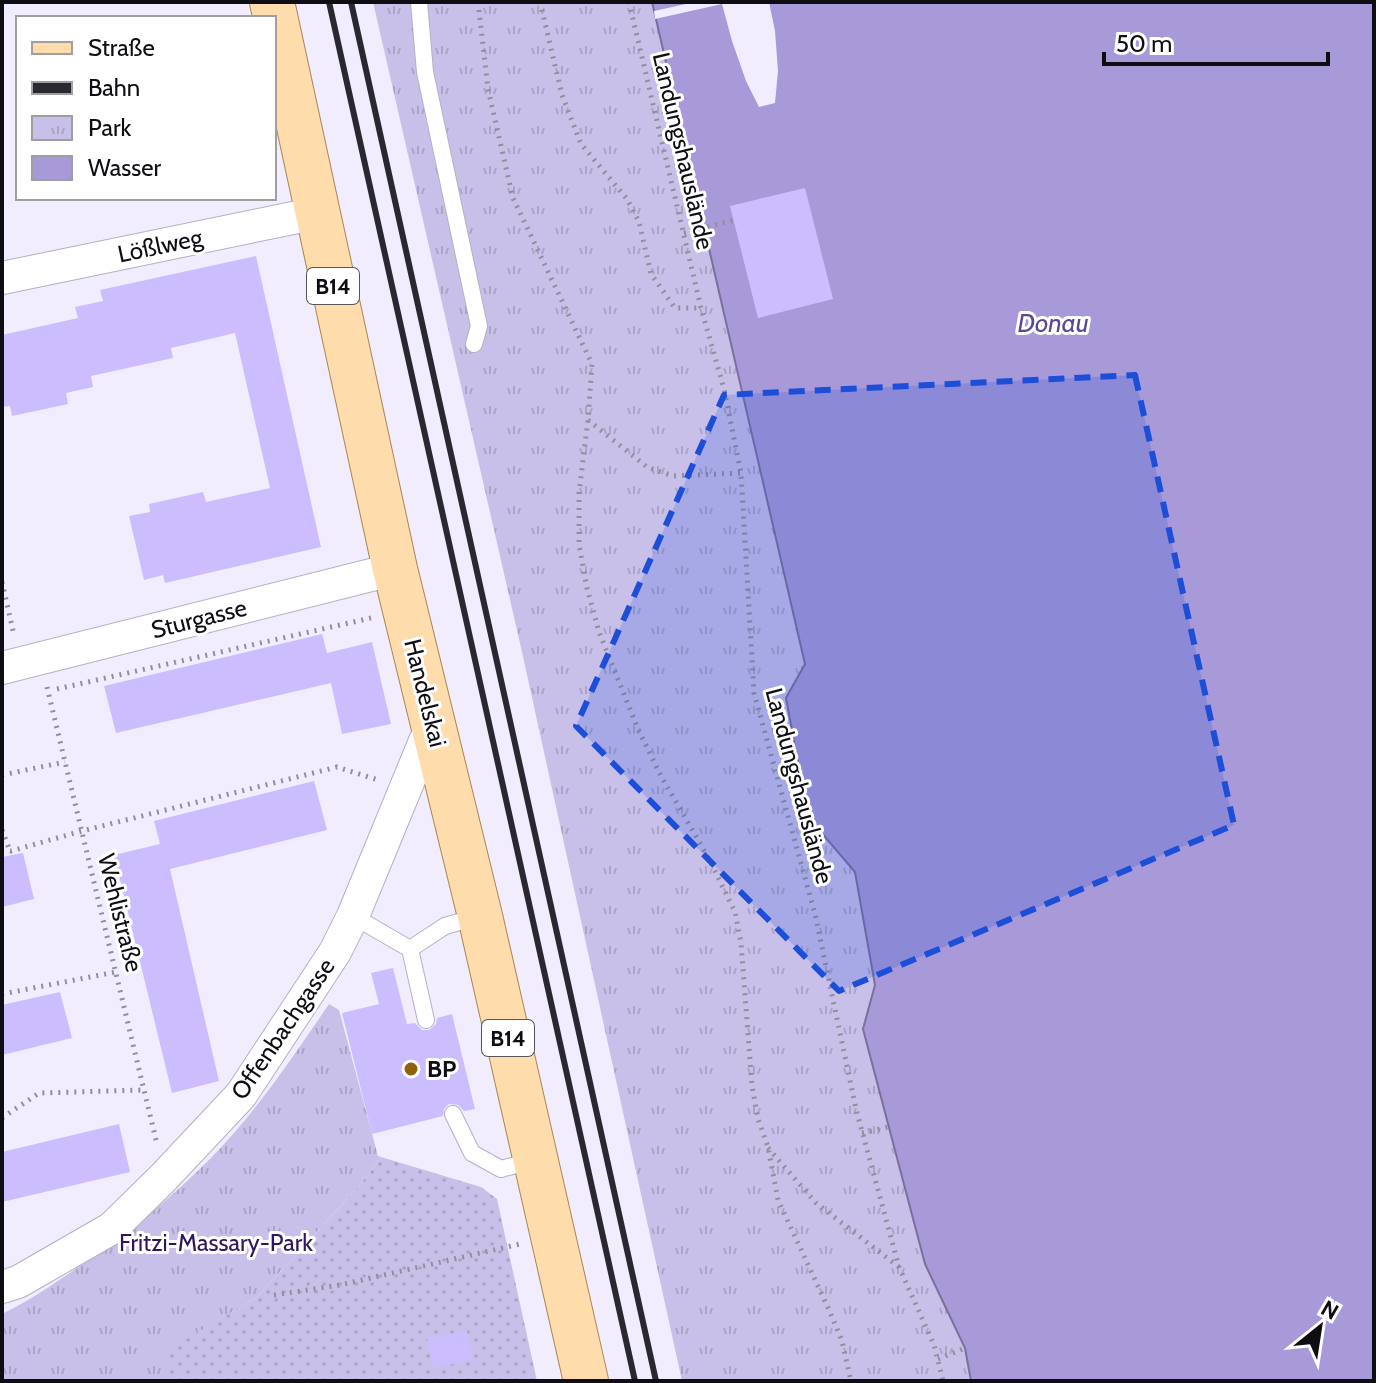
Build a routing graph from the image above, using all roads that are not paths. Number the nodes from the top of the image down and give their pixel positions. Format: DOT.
graph roads {
  1 [pos="419,2"];
  2 [pos="276,21"];
  3 [pos="317,213"];
  4 [pos="2,278"];
  5 [pos="474,344"];
  6 [pos="395,569"];
  7 [pos="21,663"];
  8 [pos="432,724"];
  9 [pos="353,916"];
  10 [pos="480,916"];
  11 [pos="410,949"];
  12 [pos="426,1020"];
  13 [pos="453,1114"];
  14 [pos="537,1159"];
  15 [pos="2,1287"];
  16 [pos="586,1381"];
  1 -- 5 [label="lane"];
  2 -- 3 [label="main road, Handelskai / B14"];
  3 -- 4 [label="street, Lößlweg"];
  3 -- 6 [label="main road, Handelskai / B14"];
  6 -- 7 [label="street, Sturgasse"];
  6 -- 8 [label="main road, Handelskai / B14"];
  8 -- 9 [label="street, Offenbachgasse"];
  8 -- 10 [label="main road, Handelskai / B14"];
  9 -- 11 [label="lane"];
  9 -- 15 [label="street, Offenbachgasse"];
  10 -- 11 [label="lane"];
  10 -- 14 [label="main road, Handelskai / B14"];
  11 -- 12 [label="lane"];
  13 -- 14 [label="lane"];
  14 -- 16 [label="main road, Handelskai / B14"];
}
